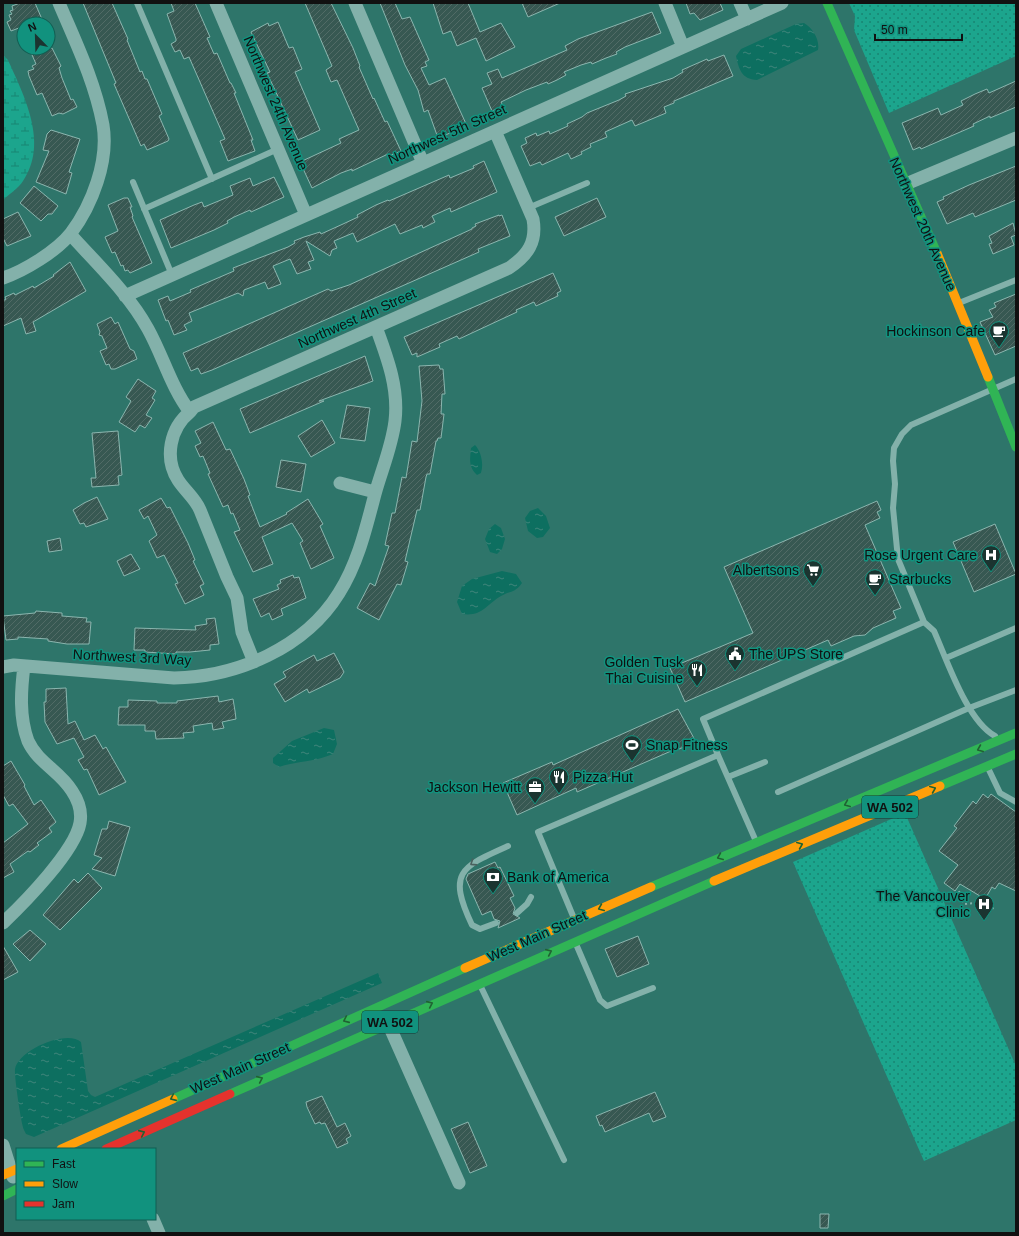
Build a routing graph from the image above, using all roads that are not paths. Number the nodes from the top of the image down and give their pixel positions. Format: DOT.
graph roads {
  1 [pos="59,3"];
  2 [pos="137,3"];
  3 [pos="216,3"];
  4 [pos="355,3"];
  5 [pos="665,3"];
  6 [pos="740,3"];
  7 [pos="782,3"];
  8 [pos="826,3"];
  9 [pos="747,19"];
  10 [pos="683,46"];
  11 [pos="495,131"];
  12 [pos="1016,138"];
  13 [pos="278,149"];
  14 [pos="423,162"];
  15 [pos="212,180"];
  16 [pos="133,182"];
  17 [pos="587,183"];
  18 [pos="906,184"];
  19 [pos="528,208"];
  20 [pos="144,209"];
  21 [pos="306,215"];
  22 [pos="70,234"];
  23 [pos="172,275"];
  24 [pos="3,278"];
  25 [pos="1016,280"];
  26 [pos="125,296"];
  27 [pos="958,303"];
  28 [pos="376,327"];
  29 [pos="1016,380"];
  30 [pos="992,390"];
  31 [pos="190,412"];
  32 [pos="1016,447"];
  33 [pos="340,483"];
  34 [pos="376,492"];
  35 [pos="924,622"];
  36 [pos="1016,628"];
  37 [pos="946,658"];
  38 [pos="254,662"];
  39 [pos="24,666"];
  40 [pos="3,667"];
  41 [pos="1016,690"];
  42 [pos="970,708"];
  43 [pos="1016,733"];
  44 [pos="1002,739"];
  45 [pos="1016,754"];
  46 [pos="718,755"];
  47 [pos="765,762"];
  48 [pos="988,766"];
  49 [pos="728,777"];
  50 [pos="778,792"];
  51 [pos="1016,802"];
  52 [pos="508,846"];
  53 [pos="760,851"];
  54 [pos="531,897"];
  55 [pos="517,913"];
  56 [pos="574,920"];
  57 [pos="3,923"];
  58 [pos="496,923"];
  59 [pos="574,941"];
  60 [pos="476,974"];
  61 [pos="653,988"];
  62 [pos="388,1023"];
  63 [pos="3,1145"];
  64 [pos="124,1145"];
  65 [pos="63,1148"];
  66 [pos="110,1148"];
  67 [pos="564,1160"];
  68 [pos="10,1172"];
  69 [pos="459,1183"];
  70 [pos="16,1184"];
  71 [pos="16,1190"];
  72 [pos="3,1196"];
  73 [pos="153,1220"];
  74 [pos="159,1233"];
  1 -- 22 [label="street"];
  2 -- 15 [label="lane"];
  3 -- 13 [label="street, Northwest 24th Avenue"];
  4 -- 14 [label="street"];
  5 -- 10 [label="street"];
  6 -- 9 [label="street"];
  7 -- 9 [label="street, Northwest 5th Street"];
  8 -- 18 [label="main road, Northwest 20th Avenue"];
  9 -- 10 [label="street, Northwest 5th Street"];
  10 -- 11 [label="street, Northwest 5th Street"];
  11 -- 14 [label="street, Northwest 5th Street"];
  11 -- 19 [label="street"];
  12 -- 18 [label="street"];
  13 -- 15 [label="lane"];
  13 -- 21 [label="street, Northwest 24th Avenue"];
  14 -- 21 [label="street, Northwest 5th Street"];
  15 -- 20 [label="lane"];
  16 -- 20 [label="lane"];
  17 -- 19 [label="lane"];
  18 -- 27 [label="main road, Northwest 20th Avenue"];
  19 -- 28 [label="street, Northwest 4th Street"];
  20 -- 23 [label="lane"];
  21 -- 23 [label="street, Northwest 5th Street"];
  22 -- 24 [label="street"];
  22 -- 26 [label="street"];
  23 -- 26 [label="street, Northwest 5th Street"];
  25 -- 27 [label="lane"];
  26 -- 31 [label="street"];
  27 -- 30 [label="main road, Northwest 20th Avenue"];
  28 -- 31 [label="street, Northwest 4th Street"];
  28 -- 34 [label="street, Northwest 3rd Way"];
  29 -- 30 [label="lane"];
  30 -- 32 [label="main road, Northwest 20th Avenue"];
  30 -- 35 [label="lane"];
  31 -- 38 [label="street, Northwest 4th Street"];
  33 -- 34 [label="street"];
  34 -- 38 [label="street, Northwest 3rd Way"];
  35 -- 37 [label="lane"];
  35 -- 46 [label="lane"];
  36 -- 37 [label="lane"];
  37 -- 42 [label="lane"];
  38 -- 39 [label="street, Northwest 3rd Way"];
  39 -- 40 [label="street, Northwest 3rd Way"];
  39 -- 57 [label="street"];
  41 -- 42 [label="lane"];
  42 -- 44 [label="lane"];
  42 -- 50 [label="lane"];
  43 -- 44 [label="main road, West Main Street / WA 502"];
  44 -- 53 [label="main road, West Main Street / WA 502, one-way"];
  45 -- 48 [label="main road, West Main Street / WA 502"];
  46 -- 49 [label="lane"];
  46 -- 56 [label="lane"];
  47 -- 49 [label="lane"];
  48 -- 51 [label="lane"];
  53 -- 48 [label="main road, West Main Street / WA 502, one-way"];
  49 -- 53 [label="lane"];
  52 -- 58 [label="lane, one-way"];
  53 -- 56 [label="main road, West Main Street / WA 502, one-way"];
  53 -- 59 [label="main road, West Main Street / WA 502"];
  54 -- 55 [label="lane"];
  56 -- 60 [label="main road, West Main Street / WA 502"];
  60 -- 59 [label="main road, West Main Street / WA 502, one-way"];
  59 -- 61 [label="lane"];
  62 -- 60 [label="main road, West Main Street / WA 502, one-way"];
  60 -- 65 [label="main road, West Main Street / WA 502, one-way"];
  60 -- 67 [label="lane"];
  64 -- 62 [label="main road, West Main Street / WA 502, one-way"];
  62 -- 69 [label="street"];
  63 -- 68 [label="street"];
  64 -- 66 [label="main road, West Main Street / WA 502"];
  68 -- 70 [label="street"];
  71 -- 72 [label="main road"];
  73 -- 74 [label="street"];
}
